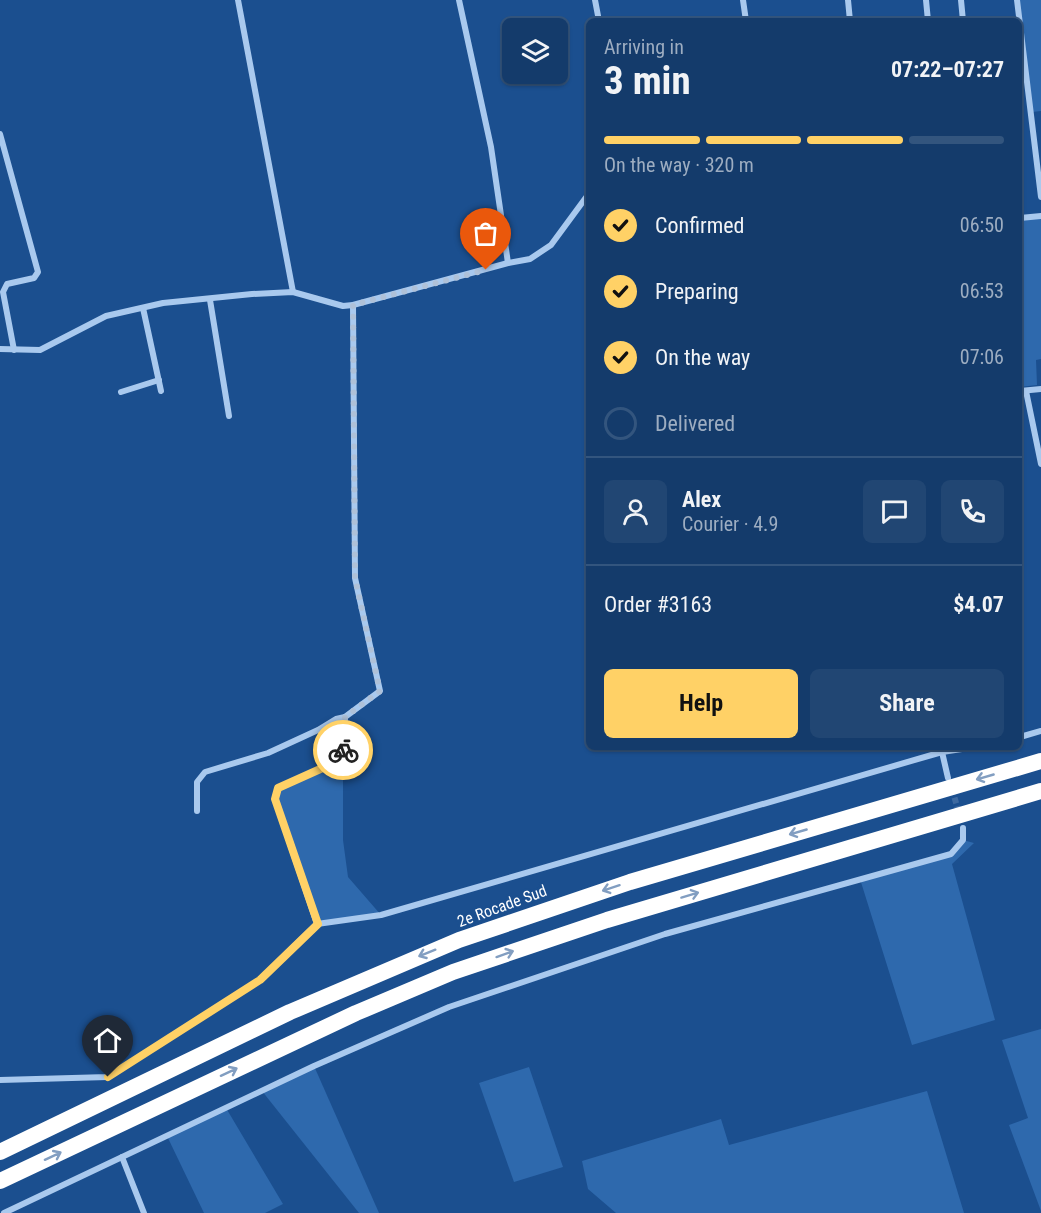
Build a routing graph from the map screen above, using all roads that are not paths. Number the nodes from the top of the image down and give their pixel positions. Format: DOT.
graph roads {
  1 [pos="237,0"];
  2 [pos="459,0"];
  3 [pos="594,0"];
  4 [pos="743,0"];
  5 [pos="848,0"];
  6 [pos="926,0"];
  7 [pos="961,0"];
  8 [pos="1017,0"];
  9 [pos="599,18"];
  10 [pos="746,18"];
  11 [pos="850,18"];
  12 [pos="928,18"];
  13 [pos="963,18"];
  14 [pos="1019,18"];
  15 [pos="1022,41"];
  16 [pos="0,134"];
  17 [pos="1041,197"];
  18 [pos="586,198"];
  19 [pos="1041,216"];
  20 [pos="1022,218"];
  21 [pos="508,263"];
  22 [pos="292,292"];
  23 [pos="210,300"];
  24 [pos="353,305"];
  25 [pos="143,308"];
  26 [pos="0,349"];
  27 [pos="14,350"];
  28 [pos="159,380"];
  29 [pos="1041,389"];
  30 [pos="162,391"];
  31 [pos="1023,391"];
  32 [pos="121,392"];
  33 [pos="229,416"];
  34 [pos="1041,464"];
  35 [pos="345,717"];
  36 [pos="1041,731"];
  37 [pos="1022,736"];
  38 [pos="955,750"];
  39 [pos="942,752"];
  40 [pos="1041,761"];
  41 [pos="948,778"];
  42 [pos="1041,791"];
  43 [pos="197,811"];
  44 [pos="963,828"];
  45 [pos="318,924"];
  46 [pos="0,1080"];
  47 [pos="0,1152"];
  48 [pos="122,1157"];
  49 [pos="0,1181"];
  50 [pos="4,1213"];
  51 [pos="144,1213"];
  1 -- 22 [label="street"];
  2 -- 21 [label="street"];
  3 -- 9 [label="street"];
  4 -- 10 [label="street"];
  5 -- 11 [label="street"];
  6 -- 12 [label="street"];
  7 -- 13 [label="street"];
  8 -- 14 [label="street"];
  15 -- 17 [label="street"];
  16 -- 27 [label="street"];
  18 -- 21 [label="street"];
  19 -- 20 [label="street"];
  21 -- 24 [label="street"];
  22 -- 23 [label="street"];
  22 -- 24 [label="street"];
  23 -- 25 [label="street"];
  23 -- 33 [label="street"];
  24 -- 35 [label="street"];
  25 -- 27 [label="street"];
  25 -- 28 [label="street"];
  26 -- 27 [label="street"];
  28 -- 30 [label="street"];
  28 -- 32 [label="street"];
  29 -- 31 [label="street"];
  31 -- 34 [label="street"];
  35 -- 43 [label="street"];
  35 -- 45 [label="street"];
  36 -- 37 [label="street"];
  38 -- 39 [label="street"];
  39 -- 41 [label="street"];
  39 -- 45 [label="street"];
  40 -- 47 [label="highway, 2e Rocade Sud, one-way"];
  49 -- 42 [label="highway, one-way"];
  44 -- 48 [label="street"];
  45 -- 46 [label="street"];
  48 -- 50 [label="street"];
  48 -- 51 [label="street"];
}
